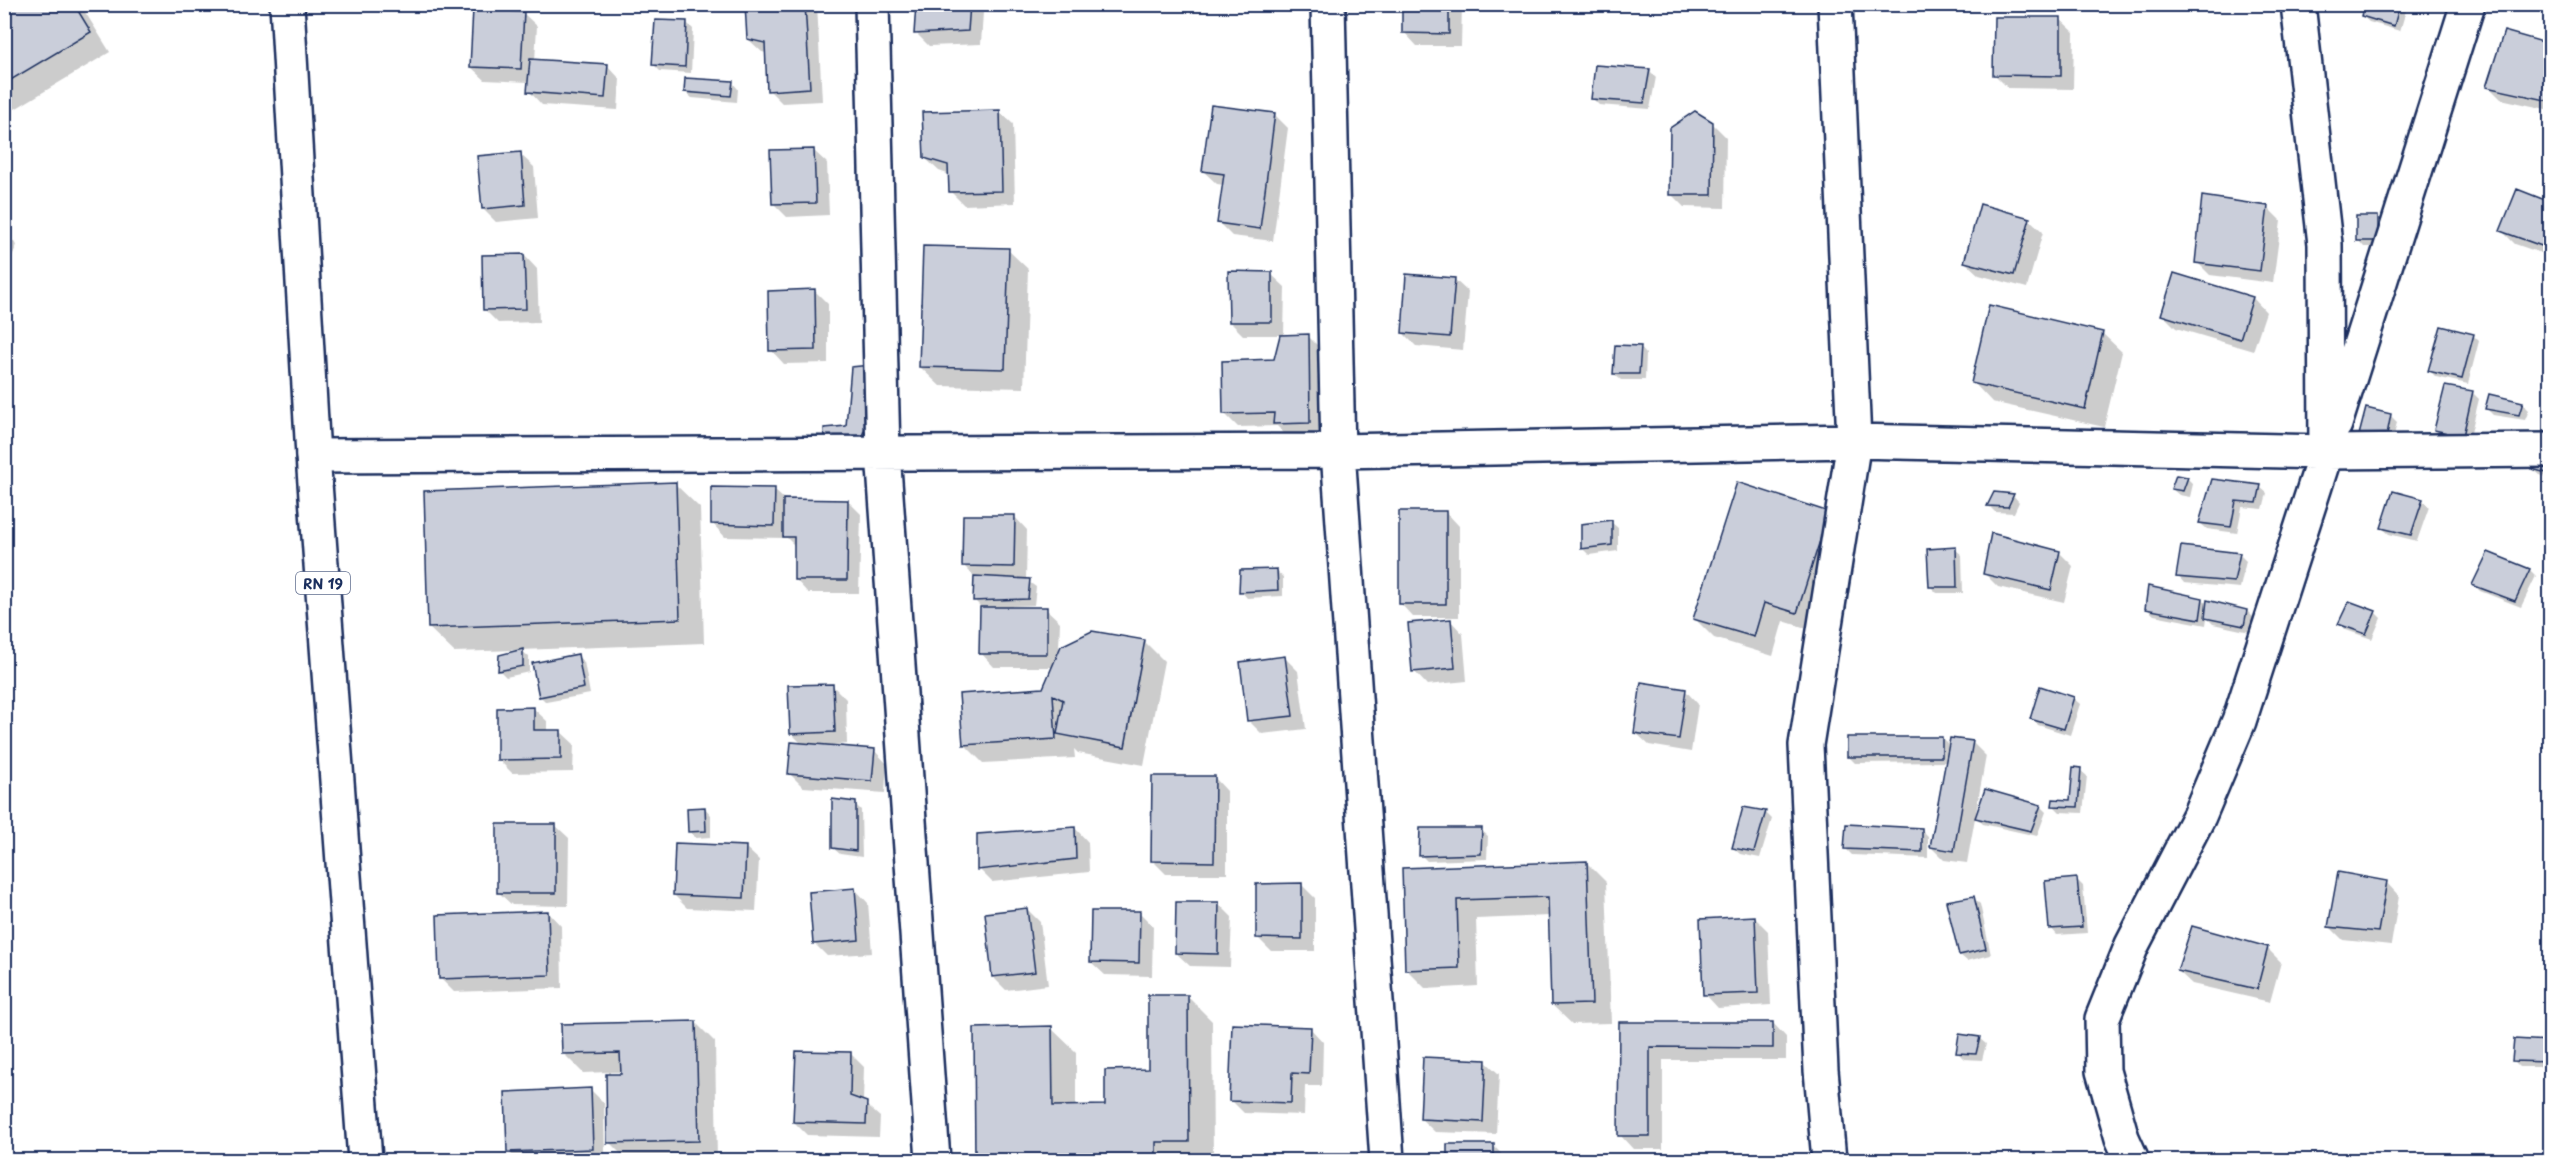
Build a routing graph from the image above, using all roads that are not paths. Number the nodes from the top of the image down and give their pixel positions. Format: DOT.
graph roads {
  1 [pos="287,4"];
  2 [pos="872,4"];
  3 [pos="1328,4"];
  4 [pos="1835,4"];
  5 [pos="2298,4"];
  6 [pos="2468,4"];
  7 [pos="1854,441"];
  8 [pos="2550,450"];
  9 [pos="1338,451"];
  10 [pos="2326,452"];
  11 [pos="883,453"];
  12 [pos="313,456"];
  13 [pos="365,1161"];
  14 [pos="933,1161"];
  15 [pos="1387,1161"];
  16 [pos="1828,1161"];
  17 [pos="2132,1161"];
  1 -- 12 [label="street, RN 19"];
  2 -- 11 [label="street"];
  3 -- 9 [label="street"];
  4 -- 7 [label="street"];
  5 -- 10 [label="street"];
  6 -- 10 [label="street"];
  7 -- 9 [label="street"];
  7 -- 10 [label="street"];
  7 -- 16 [label="street"];
  8 -- 10 [label="street"];
  9 -- 11 [label="street"];
  9 -- 15 [label="street"];
  10 -- 17 [label="street"];
  11 -- 12 [label="street"];
  11 -- 14 [label="street"];
  12 -- 13 [label="street, RN 19"];
}
